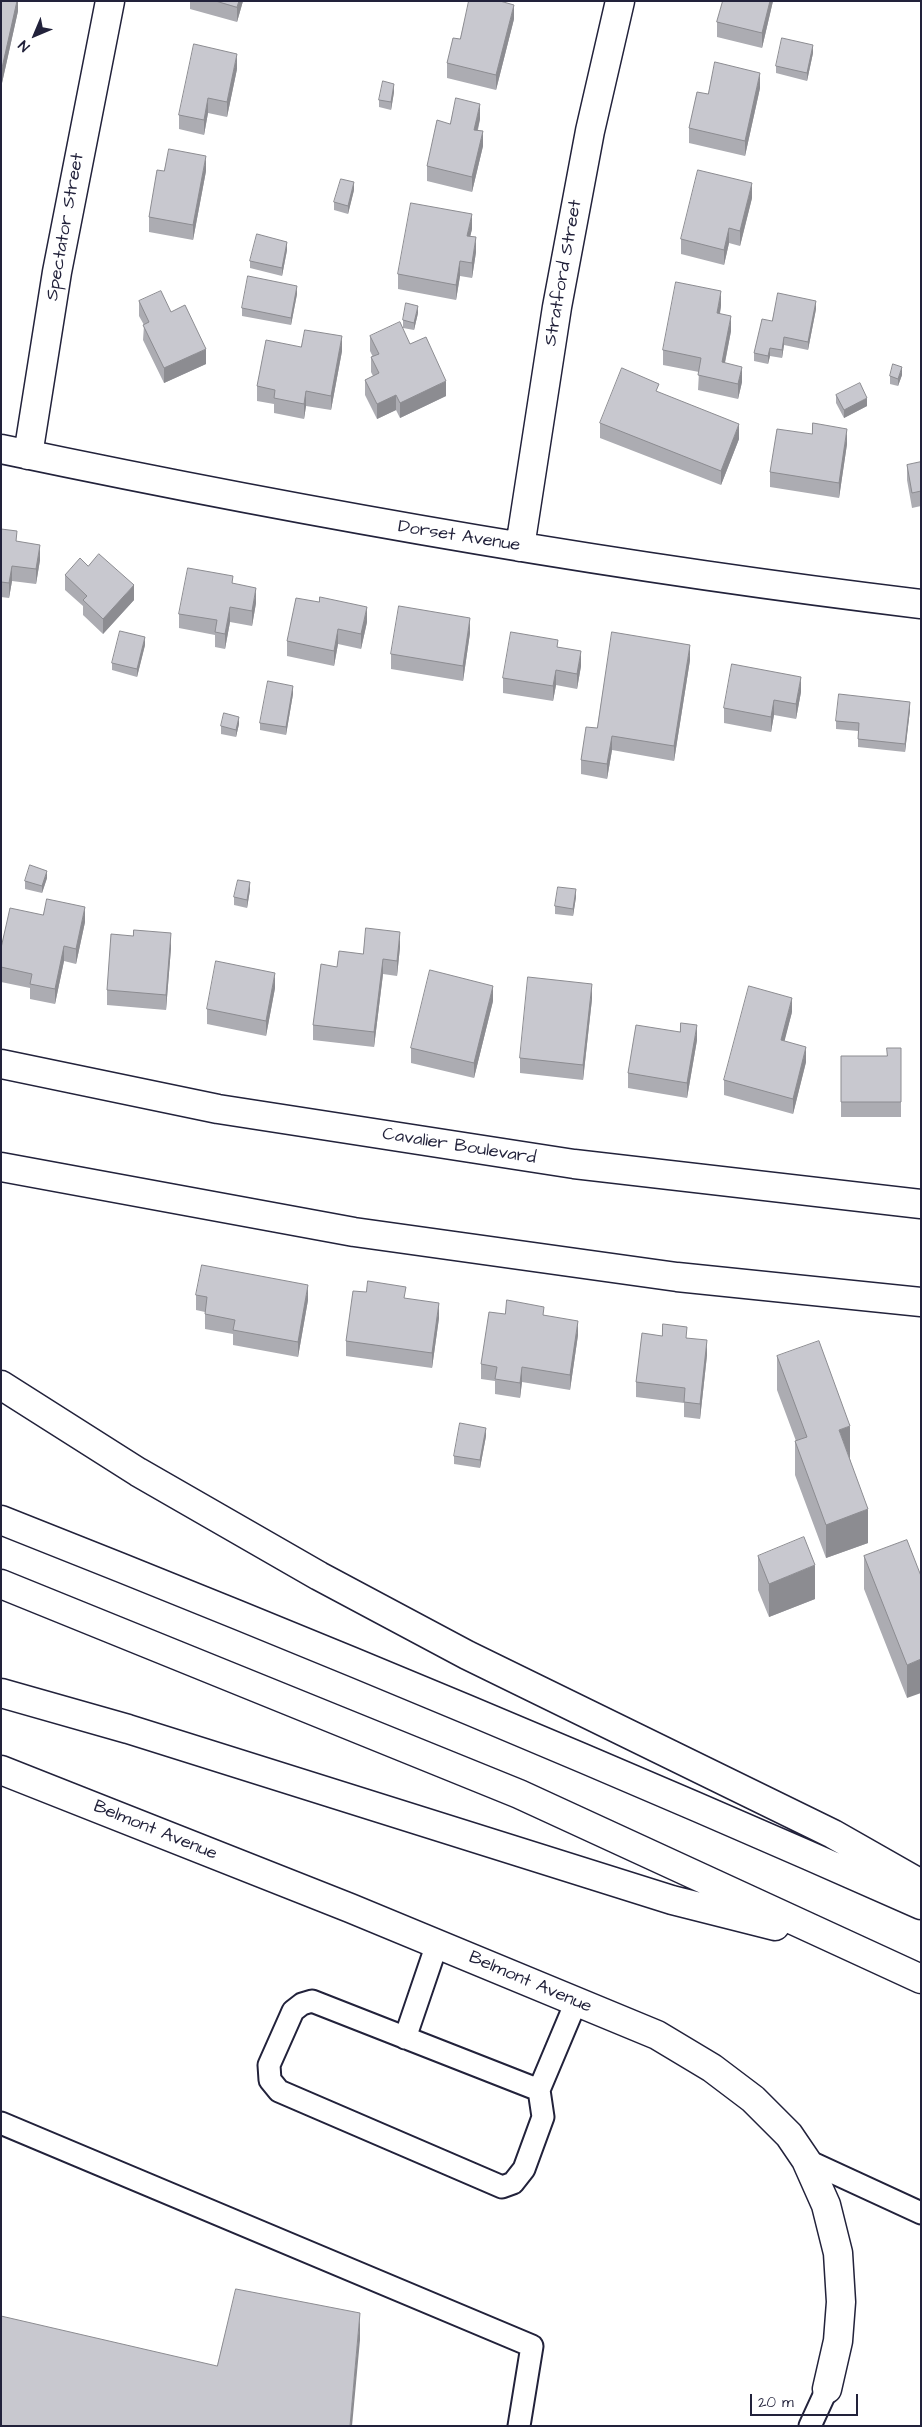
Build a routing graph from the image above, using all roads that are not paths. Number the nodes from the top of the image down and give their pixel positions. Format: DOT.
graph roads {
  1 [pos="110,1"];
  2 [pos="620,1"];
  3 [pos="1,449"];
  4 [pos="28,455"];
  5 [pos="520,547"];
  6 [pos="921,604"];
  7 [pos="1,1064"];
  8 [pos="1,1167"];
  9 [pos="921,1204"];
  10 [pos="921,1302"];
  11 [pos="1,1385"];
  12 [pos="1,1520"];
  13 [pos="1,1584"];
  14 [pos="1,1693"];
  15 [pos="1,1770"];
  16 [pos="921,1884"];
  17 [pos="921,1905"];
  18 [pos="843,1943"];
  19 [pos="437,1944"];
  20 [pos="921,1979"];
  21 [pos="576,2002"];
  22 [pos="406,2038"];
  23 [pos="538,2090"];
  24 [pos="1,2123"];
  25 [pos="806,2160"];
  26 [pos="921,2213"];
  27 [pos="827,2389"];
  28 [pos="519,2426"];
  29 [pos="810,2426"];
  1 -- 4 [label="main road, Spectator Street"];
  2 -- 5 [label="main road, Stratford Street"];
  3 -- 4 [label="main road, Dorset Avenue"];
  4 -- 5 [label="main road, Dorset Avenue"];
  5 -- 6 [label="main road, Dorset Avenue"];
  7 -- 9 [label="main road, Cavalier Boulevard"];
  8 -- 10 [label="main road"];
  11 -- 16 [label="main road"];
  12 -- 17 [label="main road"];
  13 -- 18 [label="main road"];
  14 -- 18 [label="main road"];
  15 -- 19 [label="main road, Belmont Avenue"];
  18 -- 20 [label="main road"];
  19 -- 21 [label="main road, Belmont Avenue"];
  19 -- 22 [label="lane"];
  21 -- 23 [label="lane"];
  21 -- 25 [label="main road, Belmont Avenue"];
  22 -- 23 [label="lane"];
  22 -- 23 [label="lane"];
  24 -- 28 [label="lane"];
  25 -- 26 [label="lane"];
  25 -- 27 [label="main road, Belmont Avenue"];
  27 -- 29 [label="lane"];
}
